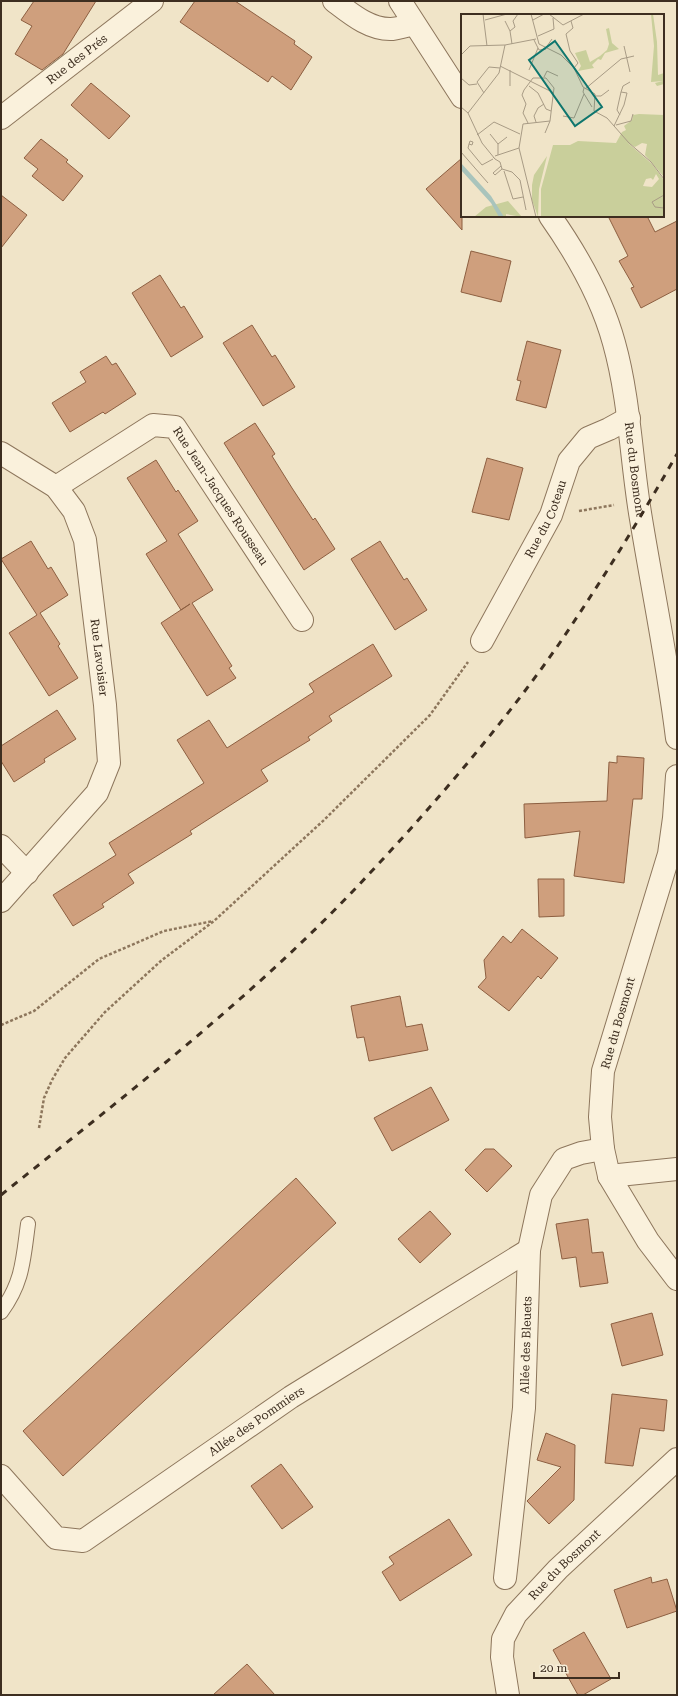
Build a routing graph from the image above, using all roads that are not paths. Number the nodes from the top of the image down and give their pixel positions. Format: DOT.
graph roads {
  1 [pos="152,1"];
  2 [pos="334,1"];
  3 [pos="402,2"];
  4 [pos="414,24"];
  5 [pos="461,95"];
  6 [pos="1,118"];
  7 [pos="551,217"];
  8 [pos="628,418"];
  9 [pos="1,452"];
  10 [pos="56,487"];
  11 [pos="302,620"];
  12 [pos="482,641"];
  13 [pos="674,687"];
  14 [pos="677,738"];
  15 [pos="677,776"];
  16 [pos="1,846"];
  17 [pos="27,873"];
  18 [pos="1,901"];
  19 [pos="603,1149"];
  20 [pos="677,1169"];
  21 [pos="609,1176"];
  22 [pos="28,1224"];
  23 [pos="529,1250"];
  24 [pos="677,1279"];
  25 [pos="1,1312"];
  26 [pos="677,1459"];
  27 [pos="2,1480"];
  28 [pos="505,1578"];
  29 [pos="508,1695"];
  1 -- 6 [label="street, Rue des Prés"];
  2 -- 4 [label="street"];
  3 -- 4 [label="street"];
  4 -- 5 [label="street"];
  7 -- 8 [label="street, Rue du Bosmont"];
  8 -- 12 [label="street, Rue du Coteau"];
  8 -- 13 [label="street, Rue du Bosmont"];
  9 -- 10 [label="street, Rue Lavoisier"];
  10 -- 11 [label="street, Rue Jean-Jacques Rousseau"];
  10 -- 17 [label="street, Rue Lavoisier"];
  13 -- 14 [label="street, Rue du Bosmont"];
  15 -- 19 [label="street, Rue du Bosmont"];
  16 -- 17 [label="street"];
  17 -- 18 [label="street, Rue Lavoisier"];
  19 -- 21 [label="street, Rue du Bosmont"];
  19 -- 23 [label="street, Allée des Bleuets"];
  20 -- 21 [label="street"];
  21 -- 24 [label="street, Rue du Bosmont"];
  22 -- 25 [label="lane"];
  23 -- 27 [label="street, Allée des Pommiers"];
  23 -- 28 [label="street, Allée des Bleuets"];
  26 -- 29 [label="street, Rue du Bosmont"];
}
